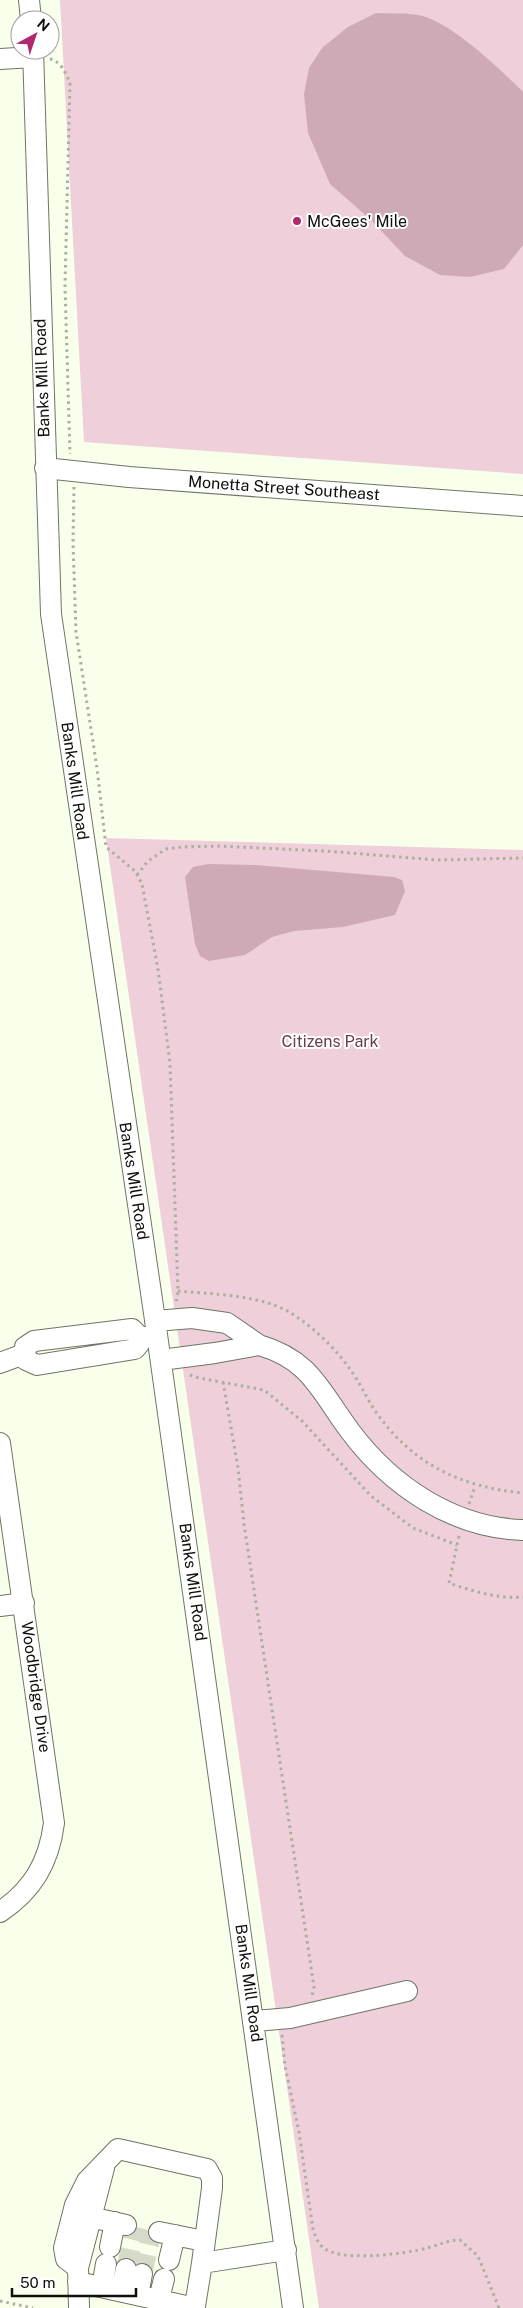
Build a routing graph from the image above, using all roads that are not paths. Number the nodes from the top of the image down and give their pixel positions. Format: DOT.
graph roads {
  1 [pos="33,60"];
  2 [pos="45,468"];
  3 [pos="523,506"];
  4 [pos="151,1331"];
  5 [pos="259,1345"];
  6 [pos="169,1359"];
  7 [pos="0,1363"];
  8 [pos="0,1443"];
  9 [pos="523,1530"];
  10 [pos="24,1603"];
  11 [pos="0,1606"];
  12 [pos="0,1912"];
  13 [pos="407,1991"];
  14 [pos="255,2021"];
  15 [pos="106,2161"];
  16 [pos="90,2217"];
  17 [pos="204,2241"];
  18 [pos="286,2250"];
  19 [pos="169,2260"];
  20 [pos="202,2263"];
  21 [pos="134,2272"];
  22 [pos="78,2275"];
  23 [pos="164,2280"];
  24 [pos="102,2287"];
  25 [pos="130,2293"];
  26 [pos="159,2299"];
  27 [pos="195,2307"];
  28 [pos="79,2308"];
  29 [pos="293,2308"];
  1 -- 2 [label="street, Banks Mill Road"];
  2 -- 3 [label="street, Monetta Street Southeast"];
  2 -- 4 [label="street, Banks Mill Road"];
  4 -- 5 [label="street"];
  4 -- 6 [label="street, Banks Mill Road"];
  4 -- 7 [label="street"];
  5 -- 6 [label="street"];
  5 -- 9 [label="street"];
  6 -- 14 [label="street, Banks Mill Road"];
  8 -- 10 [label="street, Woodbridge Drive"];
  10 -- 11 [label="street"];
  10 -- 12 [label="street, Woodbridge Drive"];
  13 -- 14 [label="street"];
  14 -- 18 [label="street, Banks Mill Road"];
  15 -- 16 [label="street"];
  15 -- 17 [label="street"];
  15 -- 22 [label="street"];
  16 -- 22 [label="street"];
  16 -- 24 [label="street"];
  17 -- 19 [label="street"];
  17 -- 20 [label="street"];
  18 -- 20 [label="street"];
  18 -- 29 [label="street, Banks Mill Road"];
  20 -- 27 [label="street"];
  21 -- 25 [label="street"];
  22 -- 24 [label="street"];
  22 -- 28 [label="street"];
  23 -- 26 [label="street"];
  24 -- 25 [label="street"];
  25 -- 26 [label="street"];
  26 -- 27 [label="street"];
}
